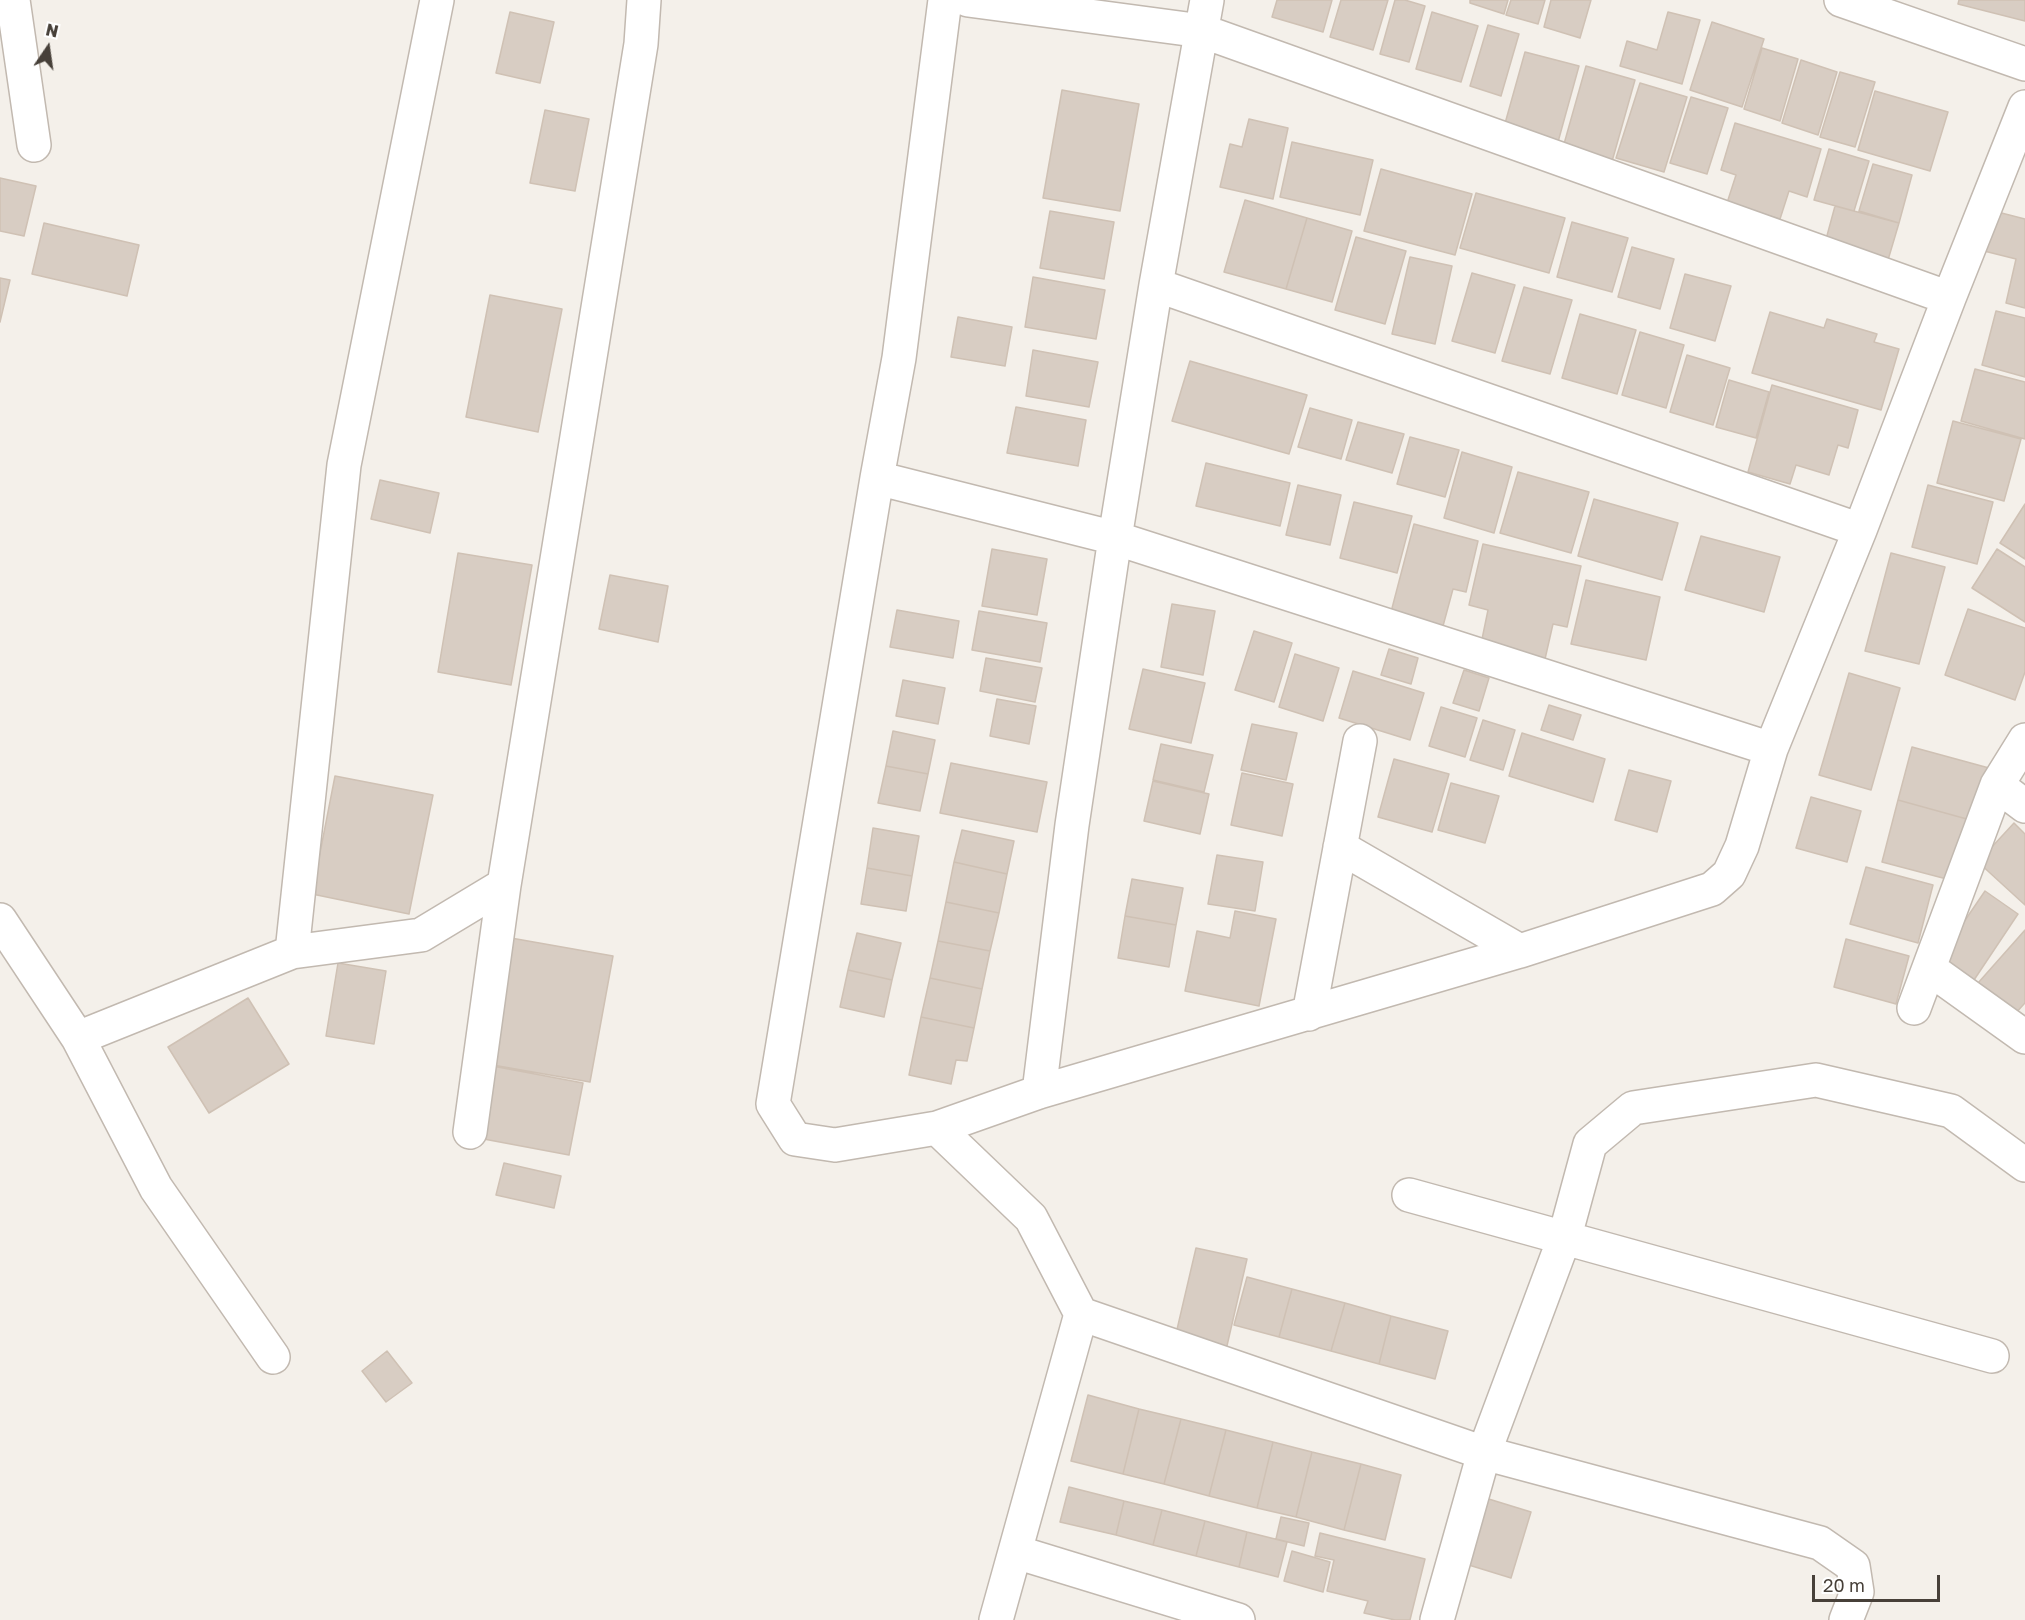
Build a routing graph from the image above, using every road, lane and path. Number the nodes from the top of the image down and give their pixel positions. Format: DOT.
graph roads {
  1 [pos="13,0"];
  2 [pos="437,0"];
  3 [pos="644,0"];
  4 [pos="945,0"];
  5 [pos="968,0"];
  6 [pos="1841,0"];
  7 [pos="1204,16"];
  8 [pos="2025,64"];
  9 [pos="2025,107"];
  10 [pos="34,145"];
  11 [pos="1156,285"];
  12 [pos="1949,298"];
  13 [pos="877,478"];
  14 [pos="1860,530"];
  15 [pos="1115,538"];
  16 [pos="2025,740"];
  17 [pos="1360,741"];
  18 [pos="1771,748"];
  19 [pos="1997,785"];
  20 [pos="2025,806"];
  21 [pos="1340,847"];
  22 [pos="504,885"];
  23 [pos="0,920"];
  24 [pos="1520,951"];
  25 [pos="292,952"];
  26 [pos="1930,969"];
  27 [pos="1914,1008"];
  28 [pos="1309,1014"];
  29 [pos="78,1038"];
  30 [pos="2025,1038"];
  31 [pos="1039,1092"];
  32 [pos="937,1128"];
  33 [pos="470,1132"];
  34 [pos="2025,1165"];
  35 [pos="1409,1195"];
  36 [pos="1565,1236"];
  37 [pos="1081,1314"];
  38 [pos="1992,1356"];
  39 [pos="273,1357"];
  40 [pos="1484,1453"];
  41 [pos="1016,1552"];
  42 [pos="996,1620"];
  43 [pos="1238,1620"];
  44 [pos="1437,1620"];
  45 [pos="1846,1620"];
  1 -- 10 [label="street"];
  2 -- 25 [label="street"];
  3 -- 22 [label="street"];
  4 -- 13 [label="street"];
  5 -- 7 [label="street"];
  6 -- 8 [label="street"];
  7 -- 11 [label="street"];
  7 -- 12 [label="street"];
  9 -- 12 [label="street"];
  11 -- 14 [label="street"];
  11 -- 15 [label="street"];
  12 -- 14 [label="street"];
  13 -- 15 [label="street"];
  13 -- 32 [label="street"];
  14 -- 18 [label="street"];
  15 -- 18 [label="street"];
  15 -- 31 [label="street"];
  16 -- 19 [label="street"];
  17 -- 21 [label="street"];
  18 -- 24 [label="street"];
  19 -- 20 [label="street"];
  19 -- 26 [label="street"];
  21 -- 24 [label="street"];
  21 -- 28 [label="street"];
  22 -- 25 [label="street"];
  22 -- 33 [label="street"];
  23 -- 29 [label="street"];
  24 -- 28 [label="street"];
  25 -- 29 [label="street"];
  26 -- 27 [label="street"];
  26 -- 30 [label="street"];
  28 -- 31 [label="street"];
  29 -- 39 [label="street"];
  31 -- 32 [label="street"];
  32 -- 37 [label="street"];
  34 -- 36 [label="street"];
  35 -- 36 [label="street"];
  36 -- 38 [label="street"];
  36 -- 40 [label="street"];
  37 -- 40 [label="street"];
  37 -- 41 [label="street"];
  40 -- 44 [label="street"];
  40 -- 45 [label="street"];
  41 -- 42 [label="street"];
  41 -- 43 [label="street"];
}
